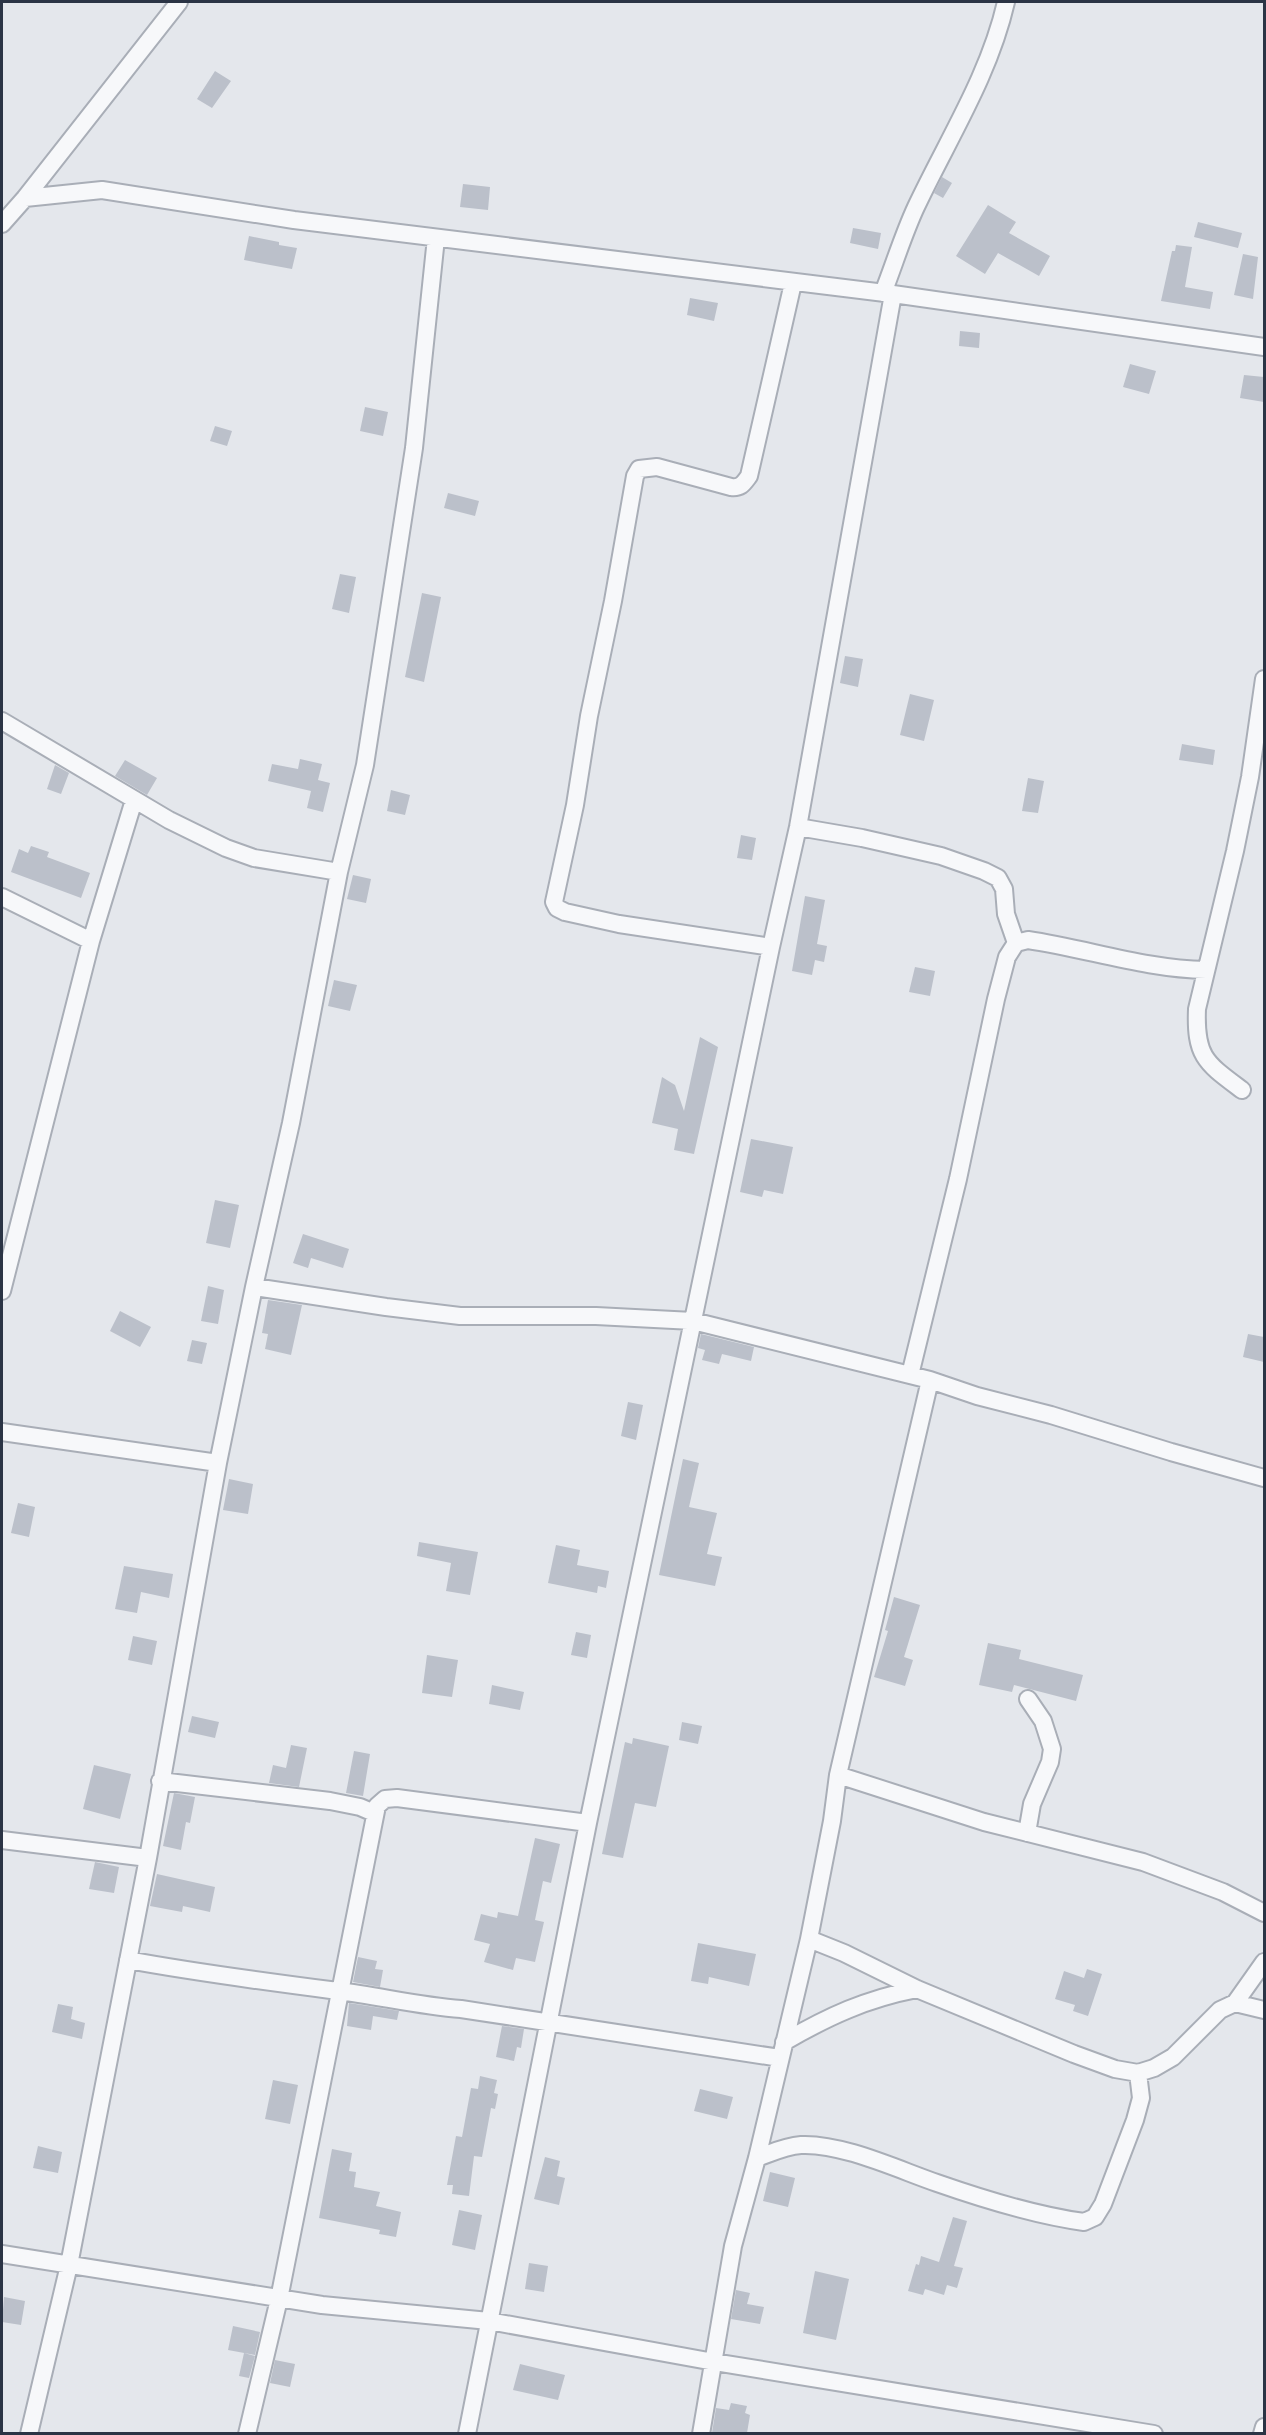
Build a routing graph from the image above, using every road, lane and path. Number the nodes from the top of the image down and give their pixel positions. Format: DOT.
graph roads {
  1 [pos="179,2"];
  2 [pos="1006,2"];
  3 [pos="25,198"];
  4 [pos="2,224"];
  5 [pos="436,238"];
  6 [pos="793,283"];
  7 [pos="888,294"];
  8 [pos="1264,347"];
  9 [pos="1264,688"];
  10 [pos="2,721"];
  11 [pos="134,800"];
  12 [pos="798,827"];
  13 [pos="339,872"];
  14 [pos="2,897"];
  15 [pos="91,941"];
  16 [pos="1016,944"];
  17 [pos="771,947"];
  18 [pos="1206,970"];
  19 [pos="1242,1090"];
  20 [pos="254,1287"];
  21 [pos="2,1291"];
  22 [pos="693,1321"];
  23 [pos="910,1375"];
  24 [pos="930,1380"];
  25 [pos="2,1432"];
  26 [pos="218,1463"];
  27 [pos="1264,1478"];
  28 [pos="1028,1699"];
  29 [pos="838,1775"];
  30 [pos="160,1781"];
  31 [pos="374,1813"];
  32 [pos="588,1822"];
  33 [pos="1027,1833"];
  34 [pos="2,1840"];
  35 [pos="148,1858"];
  36 [pos="1264,1913"];
  37 [pos="809,1938"];
  38 [pos="128,1960"];
  39 [pos="1264,1962"];
  40 [pos="917,1989"];
  41 [pos="341,1991"];
  42 [pos="1234,2003"];
  43 [pos="1264,2010"];
  44 [pos="550,2023"];
  45 [pos="782,2050"];
  46 [pos="1138,2073"];
  47 [pos="757,2158"];
  48 [pos="2,2254"];
  49 [pos="69,2265"];
  50 [pos="279,2299"];
  51 [pos="489,2321"];
  52 [pos="714,2362"];
  53 [pos="1264,2427"];
  54 [pos="29,2433"];
  55 [pos="247,2433"];
  56 [pos="467,2433"];
  57 [pos="701,2433"];
  58 [pos="1154,2433"];
  59 [pos="1262,2433"];
  1 -- 3 [label="street"];
  2 -- 7 [label="street"];
  3 -- 4 [label="street"];
  3 -- 5 [label="street"];
  5 -- 6 [label="street"];
  5 -- 13 [label="street"];
  6 -- 7 [label="street"];
  6 -- 17 [label="street"];
  7 -- 8 [label="street"];
  7 -- 12 [label="street"];
  9 -- 18 [label="street"];
  10 -- 11 [label="street"];
  11 -- 13 [label="street"];
  11 -- 15 [label="street"];
  12 -- 16 [label="street"];
  12 -- 17 [label="street"];
  13 -- 20 [label="street"];
  14 -- 15 [label="street"];
  15 -- 21 [label="street"];
  16 -- 18 [label="street"];
  16 -- 23 [label="street"];
  17 -- 22 [label="street"];
  18 -- 19 [label="street"];
  20 -- 22 [label="street"];
  20 -- 26 [label="street"];
  22 -- 23 [label="street"];
  22 -- 32 [label="street"];
  23 -- 24 [label="street"];
  24 -- 27 [label="street"];
  24 -- 29 [label="street"];
  25 -- 26 [label="street"];
  26 -- 30 [label="street"];
  28 -- 33 [label="street"];
  29 -- 33 [label="street"];
  29 -- 37 [label="street"];
  30 -- 31 [label="street"];
  30 -- 35 [label="street"];
  31 -- 32 [label="street"];
  31 -- 41 [label="street"];
  32 -- 44 [label="street"];
  33 -- 36 [label="street"];
  34 -- 35 [label="street"];
  35 -- 38 [label="street"];
  37 -- 40 [label="street"];
  37 -- 45 [label="street"];
  38 -- 41 [label="street"];
  38 -- 49 [label="street"];
  39 -- 42 [label="street"];
  40 -- 45 [label="street"];
  40 -- 46 [label="street"];
  41 -- 44 [label="street"];
  41 -- 50 [label="street"];
  42 -- 43 [label="street"];
  42 -- 46 [label="street"];
  44 -- 45 [label="street"];
  44 -- 51 [label="street"];
  45 -- 47 [label="street"];
  46 -- 47 [label="street"];
  47 -- 52 [label="street"];
  48 -- 49 [label="street"];
  49 -- 50 [label="street"];
  49 -- 54 [label="street"];
  50 -- 51 [label="street"];
  50 -- 55 [label="street"];
  51 -- 52 [label="street"];
  51 -- 56 [label="street"];
  52 -- 57 [label="street"];
  52 -- 58 [label="street"];
  53 -- 59 [label="street"];
}
